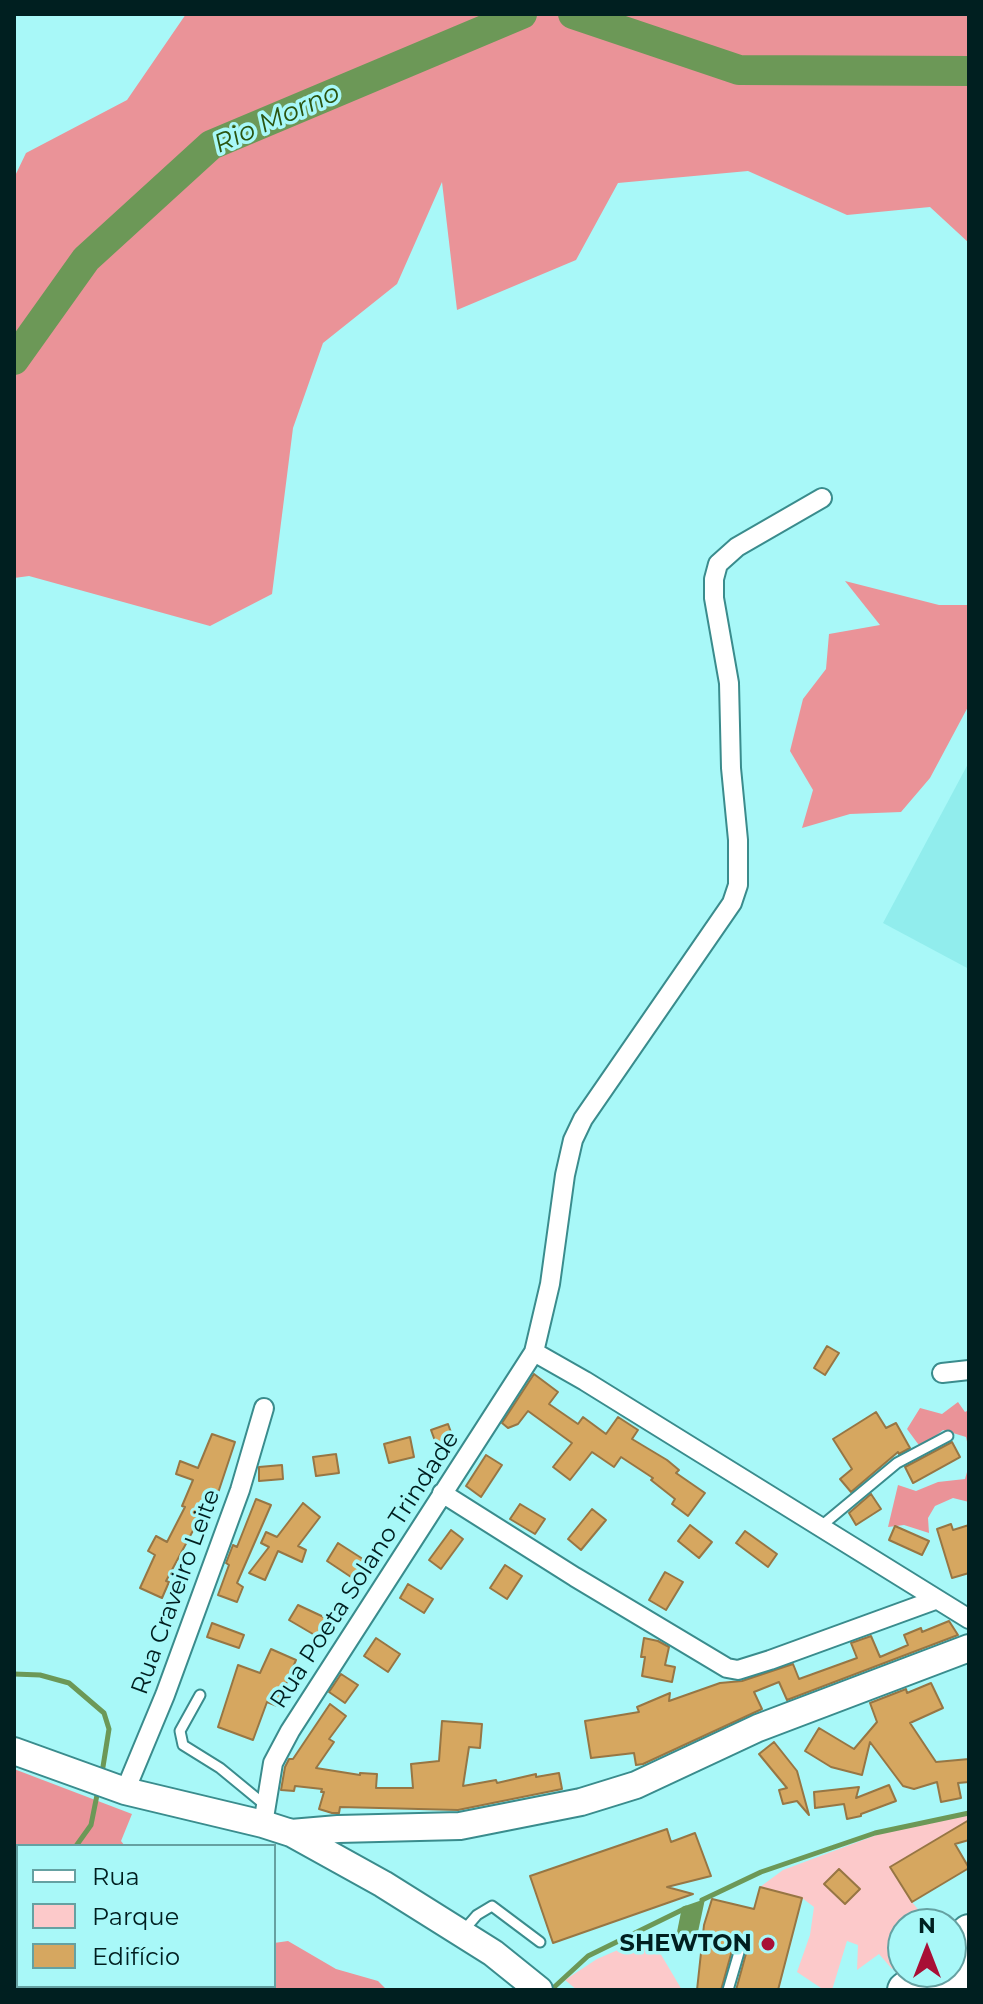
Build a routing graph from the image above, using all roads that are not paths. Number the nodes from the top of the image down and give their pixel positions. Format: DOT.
graph roads {
  1 [pos="822,498"];
  2 [pos="534,1352"];
  3 [pos="969,1370"];
  4 [pos="942,1373"];
  5 [pos="264,1408"];
  6 [pos="948,1436"];
  7 [pos="442,1493"];
  8 [pos="820,1527"];
  9 [pos="935,1600"];
  10 [pos="969,1619"];
  11 [pos="969,1648"];
  12 [pos="200,1695"];
  13 [pos="14,1751"];
  14 [pos="108,1785"];
  15 [pos="264,1815"];
  16 [pos="291,1833"];
  17 [pos="461,1933"];
  18 [pos="540,1942"];
  19 [pos="740,1949"];
  20 [pos="969,1964"];
  21 [pos="538,1989"];
  22 [pos="728,1990"];
  23 [pos="947,1990"];
  1 -- 2 [label="street, Rua Poeta Solano Trindade"];
  2 -- 7 [label="street, Rua Poeta Solano Trindade"];
  2 -- 8 [label="street"];
  3 -- 4 [label="street"];
  5 -- 14 [label="street, Rua Craveiro Leite"];
  6 -- 8 [label="lane"];
  7 -- 9 [label="street"];
  7 -- 15 [label="street, Rua Poeta Solano Trindade"];
  8 -- 9 [label="street"];
  9 -- 10 [label="street"];
  11 -- 16 [label="main road"];
  12 -- 15 [label="lane"];
  13 -- 14 [label="main road"];
  14 -- 15 [label="main road"];
  15 -- 16 [label="main road"];
  16 -- 17 [label="main road"];
  17 -- 18 [label="lane"];
  17 -- 21 [label="main road"];
  19 -- 22 [label="lane"];
  20 -- 23 [label="highway"];
}
